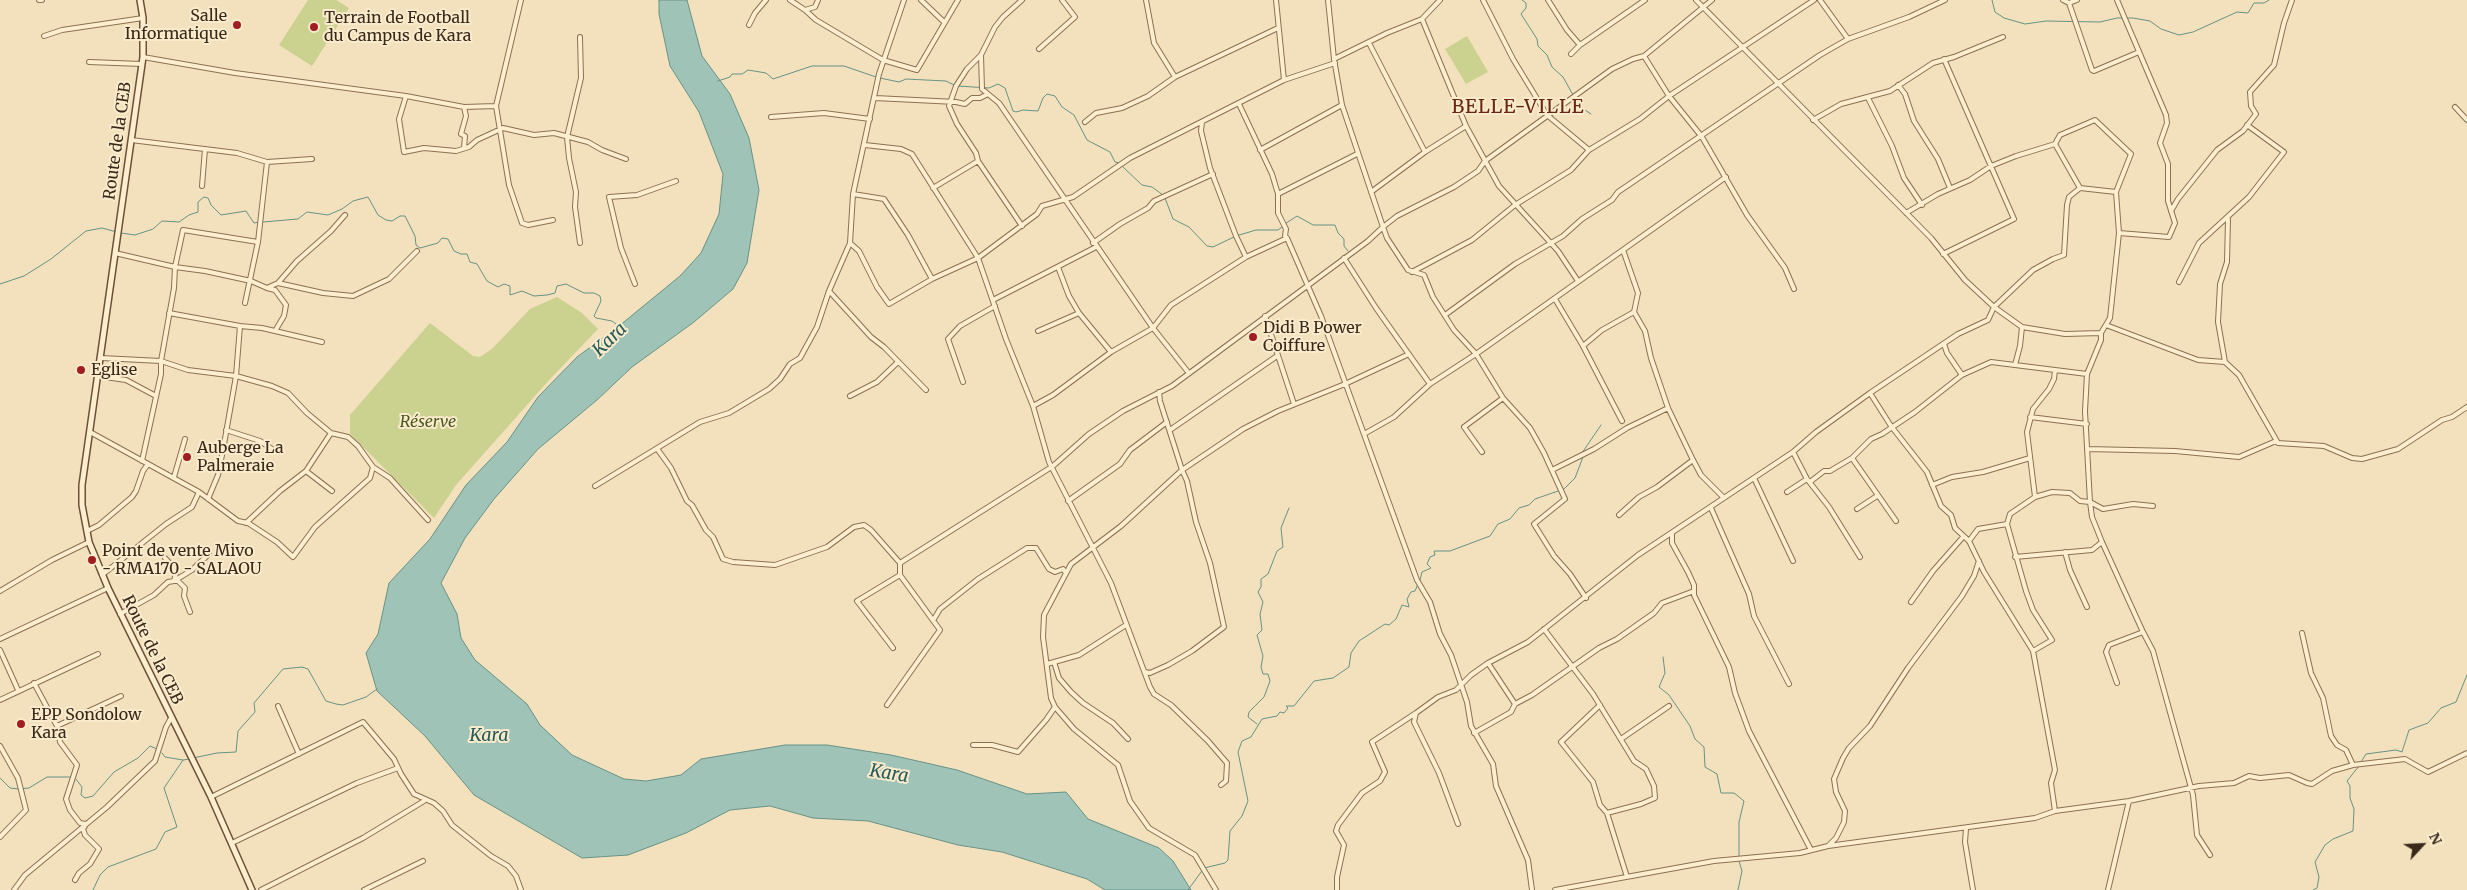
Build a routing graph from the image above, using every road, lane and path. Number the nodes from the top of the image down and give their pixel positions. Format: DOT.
graph roads {
  1 [pos="140,0"];
  2 [pos="521,0"];
  3 [pos="766,0"];
  4 [pos="790,0"];
  5 [pos="818,0"];
  6 [pos="904,0"];
  7 [pos="921,0"];
  8 [pos="958,0"];
  9 [pos="1022,0"];
  10 [pos="1062,0"];
  11 [pos="1146,0"];
  12 [pos="1276,0"];
  13 [pos="1334,0"];
  14 [pos="1440,0"];
  15 [pos="1483,0"];
  16 [pos="1548,0"];
  17 [pos="1645,0"];
  18 [pos="1696,0"];
  19 [pos="1712,0"];
  20 [pos="1814,0"];
  21 [pos="1820,0"];
  22 [pos="1945,0"];
  23 [pos="2063,0"];
  24 [pos="2077,0"];
  25 [pos="2117,0"];
  26 [pos="2292,0"];
  27 [pos="1328,1"];
  28 [pos="2069,3"];
  29 [pos="1702,6"];
  30 [pos="805,10"];
  31 [pos="143,18"];
  32 [pos="1422,19"];
  33 [pos="944,22"];
  34 [pos="749,25"];
  35 [pos="1278,28"];
  36 [pos="44,36"];
  37 [pos="580,37"];
  38 [pos="2002,37"];
  39 [pos="1848,39"];
  40 [pos="1369,43"];
  41 [pos="1580,45"];
  42 [pos="1742,48"];
  43 [pos="1039,49"];
  44 [pos="2139,52"];
  45 [pos="1571,54"];
  46 [pos="981,55"];
  47 [pos="1644,56"];
  48 [pos="143,57"];
  49 [pos="1944,59"];
  50 [pos="883,60"];
  51 [pos="1335,61"];
  52 [pos="90,62"];
  53 [pos="142,64"];
  54 [pos="1174,76"];
  55 [pos="1284,80"];
  56 [pos="1777,84"];
  57 [pos="1898,85"];
  58 [pos="988,94"];
  59 [pos="406,96"];
  60 [pos="1669,96"];
  61 [pos="875,98"];
  62 [pos="1868,98"];
  63 [pos="949,102"];
  64 [pos="1239,104"];
  65 [pos="1342,105"];
  66 [pos="496,106"];
  67 [pos="464,107"];
  68 [pos="2455,108"];
  69 [pos="1548,115"];
  70 [pos="771,117"];
  71 [pos="870,119"];
  72 [pos="1814,120"];
  73 [pos="2467,120"];
  74 [pos="1085,122"];
  75 [pos="1202,122"];
  76 [pos="2247,125"];
  77 [pos="1466,126"];
  78 [pos="500,129"];
  79 [pos="567,137"];
  80 [pos="1702,137"];
  81 [pos="131,140"];
  82 [pos="2055,144"];
  83 [pos="865,145"];
  84 [pos="464,148"];
  85 [pos="205,149"];
  86 [pos="1260,150"];
  87 [pos="1589,150"];
  88 [pos="1425,152"];
  89 [pos="1357,154"];
  90 [pos="312,159"];
  91 [pos="626,159"];
  92 [pos="978,161"];
  93 [pos="1485,161"];
  94 [pos="267,162"];
  95 [pos="1991,166"];
  96 [pos="1213,174"];
  97 [pos="1726,177"];
  98 [pos="676,181"];
  99 [pos="202,186"];
  100 [pos="933,188"];
  101 [pos="1950,188"];
  102 [pos="2080,188"];
  103 [pos="1371,192"];
  104 [pos="2116,192"];
  105 [pos="853,194"];
  106 [pos="1278,194"];
  107 [pos="1065,201"];
  108 [pos="1515,205"];
  109 [pos="1922,205"];
  110 [pos="2171,211"];
  111 [pos="1906,213"];
  112 [pos="345,215"];
  113 [pos="2228,218"];
  114 [pos="553,220"];
  115 [pos="1022,226"];
  116 [pos="1383,227"];
  117 [pos="2119,233"];
  118 [pos="1287,238"];
  119 [pos="258,242"];
  120 [pos="580,243"];
  121 [pos="850,243"];
  122 [pos="1551,243"];
  123 [pos="1095,245"];
  124 [pos="416,250"];
  125 [pos="1623,250"];
  126 [pos="115,253"];
  127 [pos="1943,254"];
  128 [pos="1246,257"];
  129 [pos="978,258"];
  130 [pos="1344,258"];
  131 [pos="175,267"];
  132 [pos="1058,267"];
  133 [pos="1412,272"];
  134 [pos="932,280"];
  135 [pos="251,281"];
  136 [pos="1578,281"];
  137 [pos="2179,282"];
  138 [pos="278,283"];
  139 [pos="635,284"];
  140 [pos="1308,284"];
  141 [pos="266,288"];
  142 [pos="1794,289"];
  143 [pos="829,290"];
  144 [pos="1555,299"];
  145 [pos="993,300"];
  146 [pos="245,302"];
  147 [pos="995,306"];
  148 [pos="1994,307"];
  149 [pos="1634,312"];
  150 [pos="169,313"];
  151 [pos="1079,313"];
  152 [pos="1445,315"];
  153 [pos="1265,316"];
  154 [pos="2106,325"];
  155 [pos="240,326"];
  156 [pos="2022,327"];
  157 [pos="1153,328"];
  158 [pos="275,331"];
  159 [pos="1038,331"];
  160 [pos="2101,333"];
  161 [pos="322,342"];
  162 [pos="1944,344"];
  163 [pos="1583,346"];
  164 [pos="1111,352"];
  165 [pos="1409,354"];
  166 [pos="1476,354"];
  167 [pos="1277,356"];
  168 [pos="101,358"];
  169 [pos="161,361"];
  170 [pos="898,362"];
  171 [pos="2225,362"];
  172 [pos="2015,365"];
  173 [pos="2055,370"];
  174 [pos="1188,372"];
  175 [pos="2087,374"];
  176 [pos="1962,375"];
  177 [pos="98,376"];
  178 [pos="236,376"];
  179 [pos="963,382"];
  180 [pos="1345,384"];
  181 [pos="1430,384"];
  182 [pos="926,390"];
  183 [pos="1159,392"];
  184 [pos="1870,392"];
  185 [pos="156,396"];
  186 [pos="850,396"];
  187 [pos="1502,398"];
  188 [pos="1294,404"];
  189 [pos="1033,406"];
  190 [pos="2467,407"];
  191 [pos="1668,408"];
  192 [pos="2030,418"];
  193 [pos="1622,421"];
  194 [pos="1167,422"];
  195 [pos="2087,424"];
  196 [pos="1891,426"];
  197 [pos="226,430"];
  198 [pos="1170,430"];
  199 [pos="90,432"];
  200 [pos="332,433"];
  201 [pos="1364,434"];
  202 [pos="185,439"];
  203 [pos="2276,441"];
  204 [pos="272,449"];
  205 [pos="2087,449"];
  206 [pos="658,450"];
  207 [pos="1482,452"];
  208 [pos="1794,452"];
  209 [pos="1852,458"];
  210 [pos="2030,458"];
  211 [pos="1693,460"];
  212 [pos="142,461"];
  213 [pos="148,464"];
  214 [pos="1053,466"];
  215 [pos="374,467"];
  216 [pos="1182,470"];
  217 [pos="1552,470"];
  218 [pos="306,471"];
  219 [pos="174,477"];
  220 [pos="1754,478"];
  221 [pos="1808,481"];
  222 [pos="1932,485"];
  223 [pos="595,486"];
  224 [pos="332,491"];
  225 [pos="199,492"];
  226 [pos="1788,492"];
  227 [pos="1877,496"];
  228 [pos="1724,498"];
  229 [pos="2035,498"];
  230 [pos="208,499"];
  231 [pos="1068,501"];
  232 [pos="2090,502"];
  233 [pos="2152,506"];
  234 [pos="1711,508"];
  235 [pos="1857,509"];
  236 [pos="1619,515"];
  237 [pos="428,520"];
  238 [pos="1896,521"];
  239 [pos="246,523"];
  240 [pos="2007,524"];
  241 [pos="86,531"];
  242 [pos="1672,533"];
  243 [pos="1963,537"];
  244 [pos="90,542"];
  245 [pos="1969,542"];
  246 [pos="2102,542"];
  247 [pos="1092,547"];
  248 [pos="2065,552"];
  249 [pos="209,554"];
  250 [pos="2015,557"];
  251 [pos="165,558"];
  252 [pos="1860,558"];
  253 [pos="1793,561"];
  254 [pos="1979,561"];
  255 [pos="900,563"];
  256 [pos="1066,573"];
  257 [pos="900,574"];
  258 [pos="102,575"];
  259 [pos="174,580"];
  260 [pos="108,588"];
  261 [pos="0,591"];
  262 [pos="1694,591"];
  263 [pos="1586,598"];
  264 [pos="1911,602"];
  265 [pos="2088,607"];
  266 [pos="190,612"];
  267 [pos="120,614"];
  268 [pos="934,619"];
  269 [pos="1126,625"];
  270 [pos="1544,629"];
  271 [pos="2142,632"];
  272 [pos="2302,633"];
  273 [pos="0,639"];
  274 [pos="893,648"];
  275 [pos="0,650"];
  276 [pos="2033,651"];
  277 [pos="98,654"];
  278 [pos="1054,662"];
  279 [pos="1488,663"];
  280 [pos="1047,664"];
  281 [pos="1571,666"];
  282 [pos="1145,672"];
  283 [pos="34,683"];
  284 [pos="2116,683"];
  285 [pos="1462,684"];
  286 [pos="1789,684"];
  287 [pos="18,690"];
  288 [pos="121,696"];
  289 [pos="0,700"];
  290 [pos="1515,704"];
  291 [pos="887,705"];
  292 [pos="278,706"];
  293 [pos="1600,706"];
  294 [pos="1669,706"];
  295 [pos="1055,707"];
  296 [pos="1416,714"];
  297 [pos="171,718"];
  298 [pos="57,726"];
  299 [pos="1474,733"];
  300 [pos="1128,739"];
  301 [pos="1621,739"];
  302 [pos="973,745"];
  303 [pos="0,746"];
  304 [pos="2467,752"];
  305 [pos="299,754"];
  306 [pos="2353,765"];
  307 [pos="398,768"];
  308 [pos="1221,785"];
  309 [pos="2190,789"];
  310 [pos="210,797"];
  311 [pos="424,801"];
  312 [pos="2130,801"];
  313 [pos="2055,811"];
  314 [pos="1607,813"];
  315 [pos="86,824"];
  316 [pos="1458,824"];
  317 [pos="1966,828"];
  318 [pos="0,837"];
  319 [pos="232,843"];
  320 [pos="1828,846"];
  321 [pos="1811,850"];
  322 [pos="2210,855"];
  323 [pos="423,861"];
  324 [pos="1627,877"];
  325 [pos="75,880"];
  326 [pos="14,890"];
  327 [pos="252,890"];
  328 [pos="261,890"];
  329 [pos="364,890"];
  330 [pos="521,890"];
  331 [pos="1216,890"];
  332 [pos="1337,890"];
  333 [pos="1532,890"];
  334 [pos="1555,890"];
  335 [pos="1973,890"];
  336 [pos="2108,890"];
  1 -- 31 [label="main road, Route de la CEB"];
  2 -- 66 [label="street"];
  3 -- 34 [label="street"];
  4 -- 30 [label="street"];
  5 -- 30 [label="street"];
  6 -- 50 [label="street"];
  7 -- 33 [label="street"];
  8 -- 33 [label="street"];
  9 -- 46 [label="street"];
  10 -- 43 [label="street"];
  11 -- 54 [label="street"];
  12 -- 35 [label="street"];
  13 -- 27 [label="street"];
  14 -- 32 [label="street"];
  15 -- 69 [label="street"];
  16 -- 41 [label="street"];
  17 -- 41 [label="street"];
  18 -- 29 [label="street"];
  19 -- 29 [label="street"];
  20 -- 42 [label="street"];
  21 -- 39 [label="street"];
  22 -- 39 [label="street"];
  23 -- 28 [label="street"];
  24 -- 28 [label="street"];
  25 -- 44 [label="street"];
  26 -- 76 [label="street"];
  27 -- 51 [label="street"];
  28 -- 44 [label="street"];
  29 -- 42 [label="street"];
  29 -- 47 [label="street"];
  30 -- 50 [label="street"];
  31 -- 36 [label="street"];
  31 -- 48 [label="main road, Route de la CEB"];
  32 -- 40 [label="street"];
  32 -- 77 [label="street"];
  33 -- 50 [label="street"];
  35 -- 54 [label="street"];
  35 -- 55 [label="street"];
  37 -- 79 [label="street"];
  38 -- 49 [label="street"];
  39 -- 56 [label="street"];
  40 -- 51 [label="street"];
  40 -- 88 [label="street"];
  41 -- 45 [label="street"];
  42 -- 56 [label="street"];
  42 -- 60 [label="street"];
  44 -- 110 [label="street"];
  46 -- 58 [label="street"];
  46 -- 63 [label="street"];
  47 -- 60 [label="street"];
  47 -- 69 [label="street"];
  48 -- 53 [label="main road, Route de la CEB"];
  48 -- 59 [label="street"];
  49 -- 57 [label="street"];
  49 -- 95 [label="street"];
  50 -- 61 [label="street"];
  51 -- 55 [label="street"];
  51 -- 65 [label="street"];
  52 -- 53 [label="street"];
  53 -- 81 [label="main road, Route de la CEB"];
  54 -- 74 [label="street"];
  55 -- 64 [label="street"];
  56 -- 72 [label="street"];
  56 -- 80 [label="street"];
  57 -- 62 [label="street"];
  57 -- 101 [label="street"];
  58 -- 63 [label="street"];
  58 -- 107 [label="street"];
  59 -- 67 [label="street"];
  59 -- 84 [label="street"];
  60 -- 80 [label="street"];
  60 -- 87 [label="street"];
  61 -- 63 [label="street"];
  61 -- 71 [label="street"];
  62 -- 72 [label="street"];
  62 -- 109 [label="street"];
  63 -- 92 [label="street"];
  64 -- 75 [label="street"];
  64 -- 86 [label="street"];
  65 -- 86 [label="street"];
  65 -- 89 [label="street"];
  66 -- 67 [label="street"];
  66 -- 78 [label="street"];
  67 -- 84 [label="street"];
  68 -- 73 [label="street"];
  69 -- 87 [label="street"];
  69 -- 93 [label="street"];
  70 -- 71 [label="street"];
  71 -- 83 [label="street"];
  72 -- 111 [label="street"];
  75 -- 96 [label="street"];
  75 -- 107 [label="street"];
  76 -- 110 [label="street"];
  76 -- 113 [label="street"];
  77 -- 88 [label="street"];
  77 -- 93 [label="street"];
  78 -- 79 [label="street"];
  78 -- 84 [label="street"];
  78 -- 114 [label="street"];
  79 -- 91 [label="street"];
  79 -- 120 [label="street"];
  80 -- 97 [label="street"];
  80 -- 122 [label="street"];
  81 -- 85 [label="street"];
  81 -- 126 [label="main road, Route de la CEB"];
  82 -- 95 [label="street"];
  82 -- 102 [label="street"];
  82 -- 104 [label="street"];
  83 -- 100 [label="street"];
  83 -- 105 [label="street"];
  85 -- 94 [label="street"];
  85 -- 99 [label="street"];
  86 -- 106 [label="street"];
  87 -- 108 [label="street"];
  88 -- 103 [label="street"];
  89 -- 103 [label="street"];
  89 -- 106 [label="street"];
  90 -- 94 [label="street"];
  92 -- 100 [label="street"];
  92 -- 115 [label="street"];
  93 -- 108 [label="street"];
  93 -- 116 [label="street"];
  94 -- 119 [label="street"];
  95 -- 101 [label="street"];
  95 -- 127 [label="street"];
  96 -- 123 [label="street"];
  96 -- 128 [label="street"];
  97 -- 125 [label="street"];
  97 -- 142 [label="street"];
  98 -- 139 [label="street"];
  100 -- 129 [label="street"];
  101 -- 109 [label="street"];
  102 -- 104 [label="street"];
  102 -- 148 [label="street"];
  103 -- 116 [label="street"];
  104 -- 117 [label="street"];
  105 -- 121 [label="street"];
  105 -- 134 [label="street"];
  106 -- 118 [label="street"];
  107 -- 115 [label="street"];
  107 -- 123 [label="street"];
  108 -- 122 [label="street"];
  108 -- 133 [label="street"];
  109 -- 111 [label="street"];
  110 -- 117 [label="street"];
  111 -- 127 [label="street"];
  112 -- 138 [label="street"];
  113 -- 137 [label="street"];
  113 -- 171 [label="street"];
  115 -- 129 [label="street"];
  116 -- 130 [label="street"];
  116 -- 133 [label="street"];
  117 -- 154 [label="street"];
  118 -- 128 [label="street"];
  118 -- 140 [label="street"];
  119 -- 131 [label="street"];
  119 -- 135 [label="street"];
  121 -- 134 [label="street"];
  121 -- 143 [label="street"];
  122 -- 136 [label="street"];
  122 -- 152 [label="street"];
  123 -- 132 [label="street"];
  123 -- 157 [label="street"];
  124 -- 138 [label="street"];
  125 -- 136 [label="street"];
  125 -- 149 [label="street"];
  126 -- 131 [label="street"];
  126 -- 168 [label="main road, Route de la CEB"];
  127 -- 148 [label="street"];
  128 -- 157 [label="street"];
  129 -- 134 [label="street"];
  129 -- 145 [label="street"];
  130 -- 140 [label="street"];
  130 -- 165 [label="street"];
  131 -- 135 [label="street"];
  131 -- 150 [label="street"];
  132 -- 145 [label="street"];
  132 -- 151 [label="street"];
  133 -- 152 [label="street"];
  135 -- 141 [label="street"];
  135 -- 146 [label="street"];
  136 -- 144 [label="street"];
  138 -- 141 [label="street"];
  140 -- 153 [label="street"];
  140 -- 180 [label="street"];
  141 -- 158 [label="street"];
  143 -- 170 [label="street"];
  143 -- 206 [label="street"];
  144 -- 163 [label="street"];
  144 -- 166 [label="street"];
  145 -- 147 [label="street"];
  147 -- 179 [label="street"];
  147 -- 189 [label="street"];
  148 -- 156 [label="street"];
  148 -- 162 [label="street"];
  149 -- 163 [label="street"];
  149 -- 191 [label="street"];
  150 -- 155 [label="street"];
  150 -- 169 [label="street"];
  151 -- 159 [label="street"];
  151 -- 164 [label="street"];
  152 -- 166 [label="street"];
  153 -- 167 [label="street"];
  153 -- 174 [label="street"];
  154 -- 160 [label="street"];
  154 -- 171 [label="street"];
  155 -- 158 [label="street"];
  155 -- 178 [label="street"];
  156 -- 160 [label="street"];
  156 -- 172 [label="street"];
  157 -- 164 [label="street"];
  157 -- 174 [label="street"];
  158 -- 161 [label="street"];
  160 -- 175 [label="street"];
  162 -- 176 [label="street"];
  162 -- 184 [label="street"];
  163 -- 193 [label="street"];
  164 -- 189 [label="street"];
  165 -- 180 [label="street"];
  165 -- 181 [label="street"];
  166 -- 181 [label="street"];
  166 -- 187 [label="street"];
  167 -- 188 [label="street"];
  167 -- 198 [label="street"];
  168 -- 169 [label="street"];
  168 -- 177 [label="main road, Route de la CEB"];
  169 -- 178 [label="street"];
  169 -- 185 [label="street"];
  170 -- 182 [label="street"];
  170 -- 186 [label="street"];
  171 -- 203 [label="street"];
  172 -- 173 [label="street"];
  172 -- 176 [label="street"];
  173 -- 175 [label="street"];
  173 -- 192 [label="street"];
  174 -- 183 [label="street"];
  175 -- 195 [label="street"];
  176 -- 196 [label="street"];
  177 -- 185 [label="street"];
  177 -- 199 [label="main road, Route de la CEB"];
  178 -- 197 [label="street"];
  178 -- 200 [label="street"];
  180 -- 188 [label="street"];
  180 -- 201 [label="street"];
  181 -- 201 [label="street"];
  183 -- 194 [label="street"];
  183 -- 214 [label="street"];
  184 -- 196 [label="street"];
  184 -- 208 [label="street"];
  185 -- 212 [label="street"];
  187 -- 207 [label="street"];
  187 -- 217 [label="street"];
  188 -- 216 [label="street"];
  189 -- 214 [label="street"];
  190 -- 203 [label="street"];
  191 -- 211 [label="street"];
  191 -- 217 [label="street"];
  192 -- 195 [label="street"];
  192 -- 210 [label="street"];
  194 -- 198 [label="street"];
  194 -- 231 [label="street"];
  195 -- 205 [label="street"];
  196 -- 209 [label="street"];
  196 -- 222 [label="street"];
  197 -- 204 [label="street"];
  197 -- 230 [label="street"];
  198 -- 216 [label="street"];
  199 -- 212 [label="street"];
  199 -- 241 [label="main road, Route de la CEB"];
  200 -- 215 [label="street"];
  200 -- 218 [label="street"];
  201 -- 285 [label="street"];
  202 -- 219 [label="street"];
  203 -- 205 [label="street"];
  205 -- 232 [label="street"];
  206 -- 223 [label="street"];
  206 -- 255 [label="street"];
  208 -- 220 [label="street"];
  208 -- 221 [label="street"];
  209 -- 221 [label="street"];
  209 -- 227 [label="street"];
  210 -- 222 [label="street"];
  210 -- 229 [label="street"];
  211 -- 228 [label="street"];
  211 -- 236 [label="street"];
  212 -- 213 [label="street"];
  213 -- 219 [label="street"];
  213 -- 241 [label="street"];
  214 -- 231 [label="street"];
  214 -- 255 [label="street"];
  215 -- 237 [label="street"];
  215 -- 239 [label="street"];
  216 -- 247 [label="street"];
  216 -- 282 [label="street"];
  217 -- 263 [label="street"];
  218 -- 224 [label="street"];
  218 -- 239 [label="street"];
  219 -- 225 [label="street"];
  220 -- 228 [label="street"];
  220 -- 253 [label="street"];
  221 -- 226 [label="street"];
  221 -- 252 [label="street"];
  222 -- 243 [label="street"];
  225 -- 230 [label="street"];
  225 -- 258 [label="street"];
  227 -- 235 [label="street"];
  227 -- 238 [label="street"];
  228 -- 234 [label="street"];
  229 -- 232 [label="street"];
  229 -- 240 [label="street"];
  230 -- 239 [label="street"];
  231 -- 247 [label="street"];
  232 -- 233 [label="street"];
  232 -- 246 [label="street"];
  234 -- 242 [label="street"];
  234 -- 286 [label="street"];
  240 -- 245 [label="street"];
  240 -- 250 [label="street"];
  241 -- 244 [label="main road, Route de la CEB"];
  242 -- 262 [label="street"];
  242 -- 263 [label="street"];
  243 -- 245 [label="street"];
  243 -- 264 [label="street"];
  244 -- 258 [label="main road, Route de la CEB"];
  244 -- 261 [label="street"];
  245 -- 254 [label="street"];
  246 -- 248 [label="street"];
  246 -- 271 [label="street"];
  247 -- 256 [label="street"];
  247 -- 269 [label="street"];
  248 -- 250 [label="street"];
  248 -- 265 [label="street"];
  249 -- 259 [label="street"];
  250 -- 276 [label="street"];
  251 -- 259 [label="street"];
  254 -- 276 [label="street"];
  254 -- 320 [label="street"];
  255 -- 257 [label="street"];
  256 -- 268 [label="street"];
  256 -- 280 [label="street"];
  257 -- 268 [label="street"];
  257 -- 274 [label="street"];
  258 -- 260 [label="main road, Route de la CEB"];
  259 -- 266 [label="street"];
  259 -- 267 [label="street"];
  260 -- 267 [label="main road, Route de la CEB"];
  260 -- 273 [label="street"];
  262 -- 281 [label="street"];
  262 -- 321 [label="street"];
  263 -- 270 [label="street"];
  267 -- 297 [label="main road, Route de la CEB"];
  268 -- 291 [label="street"];
  269 -- 278 [label="street"];
  269 -- 282 [label="street"];
  270 -- 279 [label="street"];
  270 -- 281 [label="street"];
  271 -- 284 [label="street"];
  271 -- 309 [label="street"];
  272 -- 306 [label="street"];
  275 -- 287 [label="street"];
  276 -- 313 [label="street"];
  277 -- 283 [label="street"];
  278 -- 280 [label="street"];
  278 -- 300 [label="street"];
  279 -- 285 [label="street"];
  279 -- 290 [label="street"];
  280 -- 295 [label="street"];
  281 -- 290 [label="street"];
  281 -- 293 [label="street"];
  282 -- 308 [label="street"];
  283 -- 287 [label="street"];
  283 -- 298 [label="street"];
  285 -- 296 [label="street"];
  285 -- 299 [label="street"];
  287 -- 289 [label="street"];
  288 -- 298 [label="street"];
  290 -- 299 [label="street"];
  292 -- 305 [label="street"];
  293 -- 301 [label="street"];
  293 -- 314 [label="street"];
  294 -- 301 [label="street"];
  295 -- 302 [label="street"];
  295 -- 331 [label="street"];
  296 -- 316 [label="street"];
  296 -- 332 [label="street"];
  297 -- 310 [label="main road, Route de la CEB"];
  297 -- 315 [label="street"];
  298 -- 315 [label="street"];
  299 -- 333 [label="street"];
  301 -- 314 [label="street"];
  303 -- 318 [label="street"];
  304 -- 306 [label="street"];
  305 -- 307 [label="street"];
  305 -- 310 [label="street"];
  306 -- 309 [label="street"];
  307 -- 311 [label="street"];
  307 -- 319 [label="street"];
  309 -- 312 [label="street"];
  309 -- 322 [label="street"];
  310 -- 319 [label="main road"];
  311 -- 328 [label="street"];
  311 -- 330 [label="street"];
  312 -- 313 [label="street"];
  312 -- 336 [label="street"];
  313 -- 317 [label="street"];
  314 -- 324 [label="street"];
  315 -- 325 [label="street"];
  315 -- 326 [label="street"];
  317 -- 320 [label="street"];
  317 -- 335 [label="street"];
  319 -- 327 [label="main road"];
  320 -- 321 [label="street"];
  321 -- 324 [label="street"];
  323 -- 329 [label="street"];
  324 -- 334 [label="street"];
}
